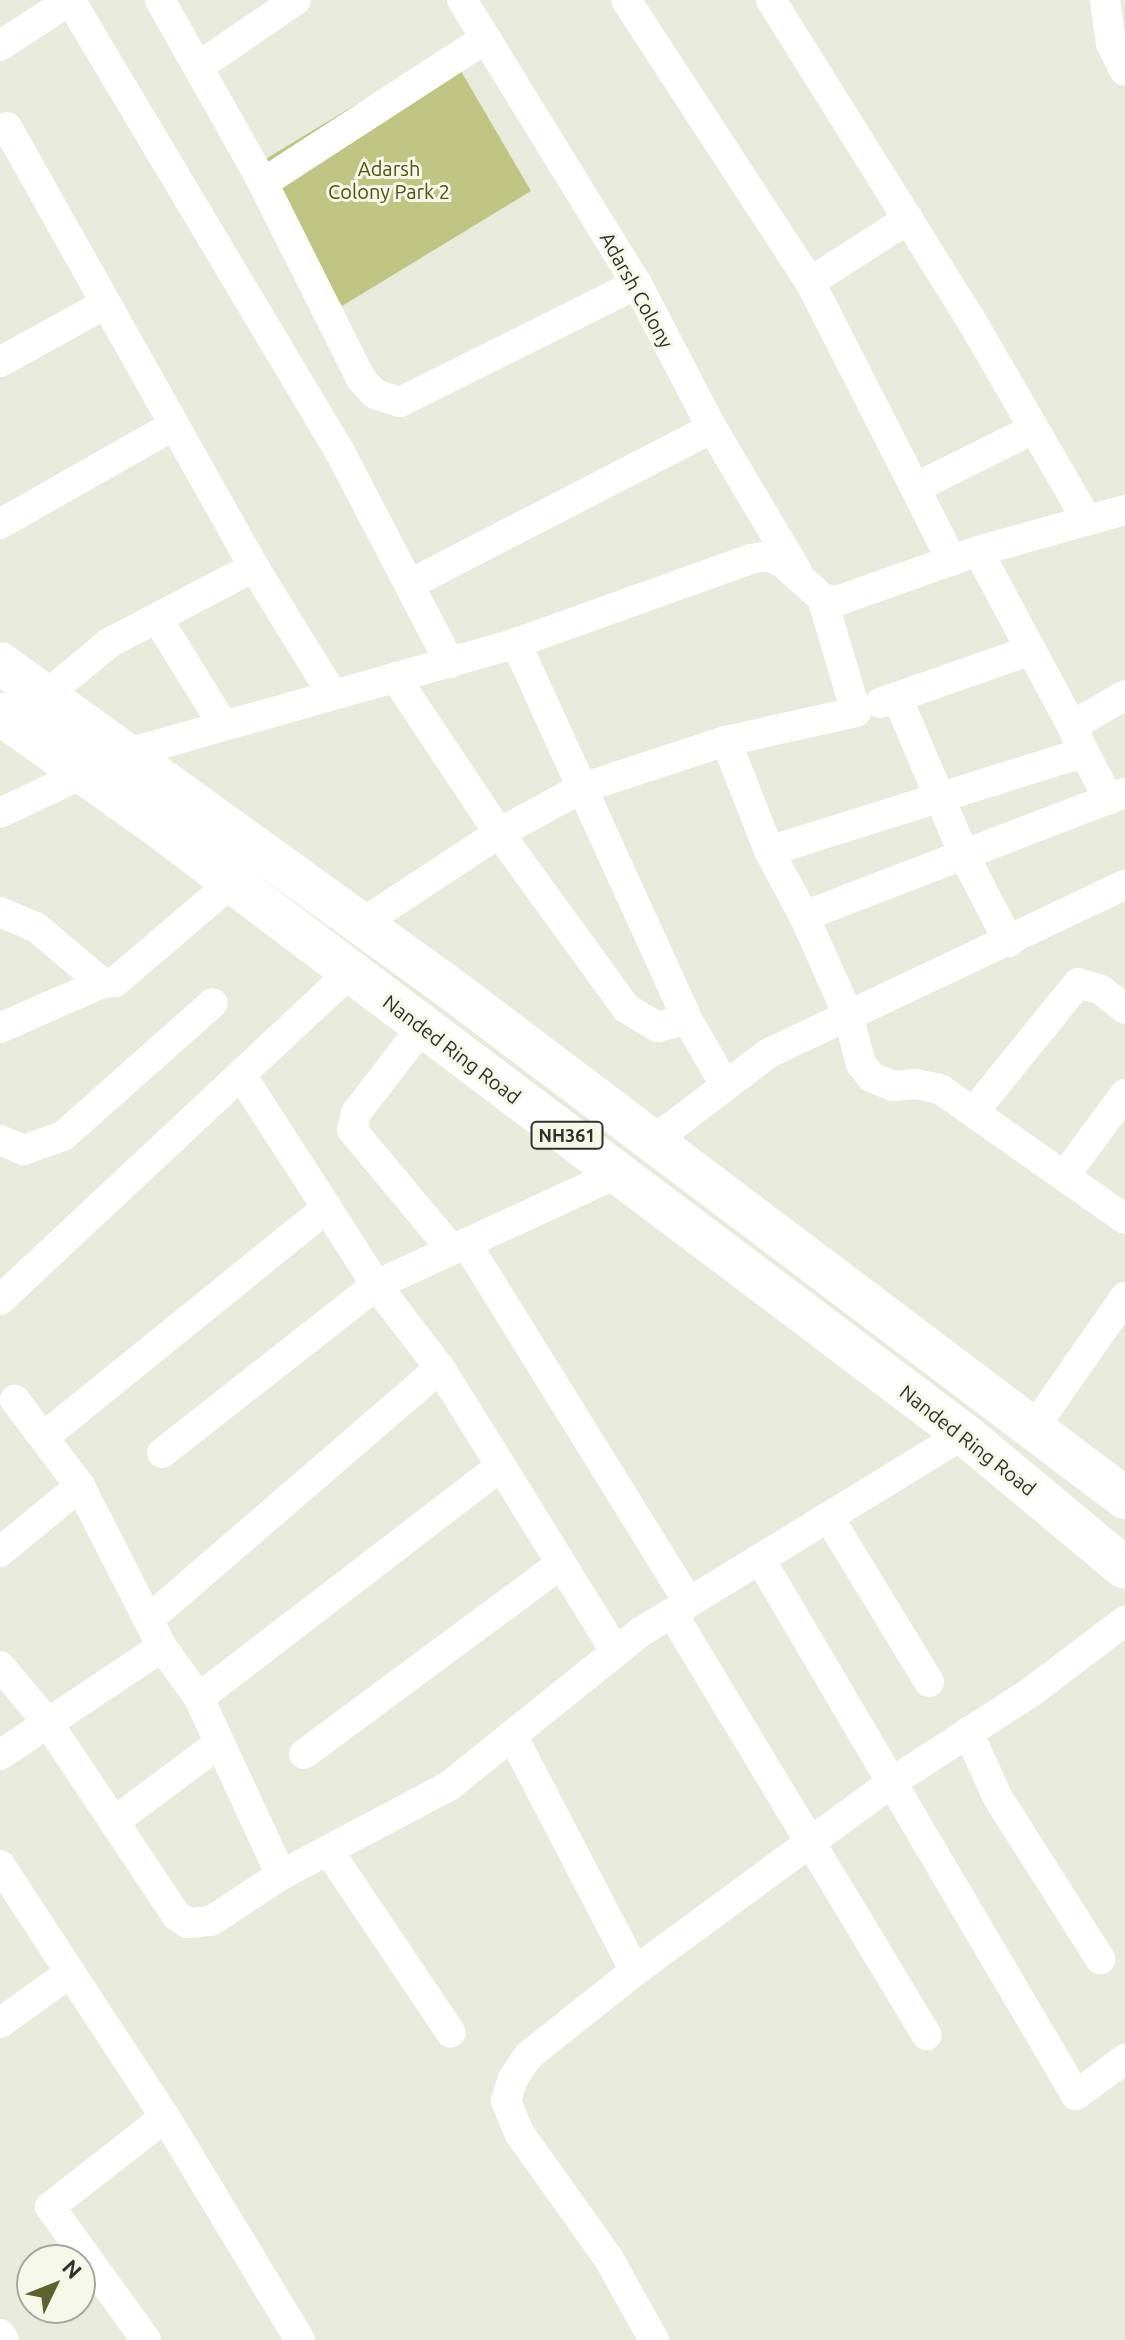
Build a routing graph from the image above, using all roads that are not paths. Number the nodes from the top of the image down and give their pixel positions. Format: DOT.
graph roads {
  1 [pos="70,0"];
  2 [pos="160,0"];
  3 [pos="296,0"];
  4 [pos="462,0"];
  5 [pos="626,0"];
  6 [pos="771,0"];
  7 [pos="1105,0"];
  8 [pos="486,38"];
  9 [pos="0,46"];
  10 [pos="198,67"];
  11 [pos="1125,71"];
  12 [pos="2,124"];
  13 [pos="263,183"];
  14 [pos="908,219"];
  15 [pos="810,282"];
  16 [pos="637,284"];
  17 [pos="105,304"];
  18 [pos="0,362"];
  19 [pos="174,425"];
  20 [pos="712,428"];
  21 [pos="1034,429"];
  22 [pos="915,488"];
  23 [pos="1125,510"];
  24 [pos="1087,520"];
  25 [pos="0,524"];
  26 [pos="965,556"];
  27 [pos="254,567"];
  28 [pos="410,584"];
  29 [pos="813,591"];
  30 [pos="157,618"];
  31 [pos="516,643"];
  32 [pos="1031,650"];
  33 [pos="0,663"];
  34 [pos="450,663"];
  35 [pos="395,677"];
  36 [pos="332,694"];
  37 [pos="1125,695"];
  38 [pos="45,696"];
  39 [pos="897,697"];
  40 [pos="856,712"];
  41 [pos="0,714"];
  42 [pos="223,725"];
  43 [pos="1078,739"];
  44 [pos="726,741"];
  45 [pos="125,754"];
  46 [pos="85,774"];
  47 [pos="582,788"];
  48 [pos="938,796"];
  49 [pos="1117,796"];
  50 [pos="0,813"];
  51 [pos="499,833"];
  52 [pos="769,851"];
  53 [pos="964,855"];
  54 [pos="232,882"];
  55 [pos="1125,885"];
  56 [pos="0,912"];
  57 [pos="804,916"];
  58 [pos="361,924"];
  59 [pos="1009,942"];
  60 [pos="350,972"];
  61 [pos="102,983"];
  62 [pos="213,1003"];
  63 [pos="1125,1009"];
  64 [pos="848,1015"];
  65 [pos="687,1019"];
  66 [pos="423,1026"];
  67 [pos="0,1028"];
  68 [pos="241,1075"];
  69 [pos="724,1083"];
  70 [pos="1125,1094"];
  71 [pos="976,1109"];
  72 [pos="0,1140"];
  73 [pos="653,1141"];
  74 [pos="618,1173"];
  75 [pos="1065,1175"];
  76 [pos="327,1208"];
  77 [pos="1125,1219"];
  78 [pos="459,1246"];
  79 [pos="376,1285"];
  80 [pos="4,1288"];
  81 [pos="1125,1297"];
  82 [pos="440,1368"];
  83 [pos="15,1400"];
  84 [pos="1033,1429"];
  85 [pos="964,1434"];
  86 [pos="45,1436"];
  87 [pos="162,1453"];
  88 [pos="501,1466"];
  89 [pos="80,1486"];
  90 [pos="1125,1498"];
  91 [pos="829,1518"];
  92 [pos="0,1552"];
  93 [pos="760,1559"];
  94 [pos="561,1564"];
  95 [pos="1125,1568"];
  96 [pos="680,1608"];
  97 [pos="148,1620"];
  98 [pos="1125,1621"];
  99 [pos="162,1647"];
  100 [pos="616,1652"];
  101 [pos="0,1666"];
  102 [pos="929,1682"];
  103 [pos="199,1698"];
  104 [pos="48,1723"];
  105 [pos="968,1732"];
  106 [pos="512,1735"];
  107 [pos="217,1745"];
  108 [pos="304,1754"];
  109 [pos="0,1755"];
  110 [pos="892,1782"];
  111 [pos="115,1821"];
  112 [pos="811,1842"];
  113 [pos="328,1850"];
  114 [pos="281,1875"];
  115 [pos="3,1877"];
  116 [pos="1100,1959"];
  117 [pos="635,1971"];
  118 [pos="71,1972"];
  119 [pos="0,2023"];
  120 [pos="451,2033"];
  121 [pos="927,2035"];
  122 [pos="1125,2059"];
  123 [pos="165,2117"];
  124 [pos="0,2334"];
  125 [pos="4,2340"];
  126 [pos="146,2340"];
  127 [pos="300,2340"];
  128 [pos="654,2340"];
  1 -- 9 [label="street"];
  1 -- 28 [label="street"];
  2 -- 10 [label="street"];
  3 -- 10 [label="street"];
  4 -- 8 [label="street, Adarsh Colony"];
  5 -- 15 [label="street"];
  6 -- 14 [label="street"];
  7 -- 11 [label="street"];
  8 -- 13 [label="street"];
  8 -- 16 [label="street, Adarsh Colony"];
  10 -- 13 [label="street"];
  12 -- 17 [label="street"];
  13 -- 16 [label="street"];
  14 -- 15 [label="street"];
  14 -- 21 [label="street"];
  15 -- 22 [label="street"];
  16 -- 20 [label="street, Adarsh Colony"];
  17 -- 18 [label="street"];
  17 -- 19 [label="street"];
  19 -- 25 [label="street"];
  19 -- 27 [label="street"];
  20 -- 28 [label="street"];
  20 -- 29 [label="street, Adarsh Colony"];
  21 -- 22 [label="street"];
  21 -- 24 [label="street"];
  22 -- 26 [label="street"];
  23 -- 24 [label="street"];
  24 -- 26 [label="street"];
  26 -- 29 [label="street"];
  26 -- 32 [label="street"];
  27 -- 30 [label="street"];
  27 -- 36 [label="street"];
  28 -- 34 [label="street"];
  29 -- 31 [label="street"];
  29 -- 40 [label="street, Adarsh Colony"];
  30 -- 38 [label="street"];
  30 -- 42 [label="street"];
  31 -- 34 [label="street"];
  31 -- 47 [label="street"];
  32 -- 39 [label="street"];
  32 -- 43 [label="street"];
  33 -- 38 [label="highway, NH361"];
  34 -- 35 [label="street"];
  35 -- 36 [label="street"];
  35 -- 51 [label="street"];
  36 -- 42 [label="street"];
  37 -- 43 [label="street"];
  38 -- 45 [label="highway, NH361"];
  39 -- 40 [label="street"];
  39 -- 48 [label="street"];
  40 -- 44 [label="street"];
  41 -- 46 [label="highway, Nanded Ring Road / NH361"];
  42 -- 45 [label="street"];
  43 -- 48 [label="street"];
  43 -- 49 [label="street"];
  44 -- 47 [label="street"];
  44 -- 52 [label="street"];
  45 -- 46 [label="street"];
  45 -- 58 [label="highway, NH361"];
  46 -- 50 [label="street"];
  46 -- 54 [label="highway, Nanded Ring Road / NH361"];
  47 -- 51 [label="street"];
  47 -- 65 [label="street"];
  48 -- 52 [label="street"];
  48 -- 53 [label="street"];
  49 -- 53 [label="street"];
  51 -- 58 [label="street"];
  51 -- 65 [label="street"];
  52 -- 57 [label="street"];
  53 -- 57 [label="street"];
  53 -- 59 [label="street"];
  54 -- 60 [label="highway, Nanded Ring Road / NH361"];
  54 -- 61 [label="street"];
  55 -- 59 [label="street"];
  56 -- 61 [label="street"];
  57 -- 64 [label="street"];
  58 -- 73 [label="highway, NH361"];
  59 -- 64 [label="street"];
  60 -- 66 [label="highway, Nanded Ring Road / NH361"];
  60 -- 68 [label="street"];
  61 -- 67 [label="street"];
  62 -- 72 [label="street"];
  63 -- 71 [label="street"];
  64 -- 69 [label="street"];
  64 -- 71 [label="street"];
  65 -- 69 [label="street"];
  66 -- 74 [label="highway, Nanded Ring Road / NH361"];
  66 -- 78 [label="street"];
  68 -- 76 [label="street"];
  68 -- 80 [label="street"];
  69 -- 73 [label="street"];
  70 -- 75 [label="street"];
  71 -- 75 [label="street"];
  73 -- 84 [label="highway, NH361"];
  74 -- 78 [label="street"];
  74 -- 85 [label="highway, Nanded Ring Road / NH361"];
  75 -- 77 [label="street"];
  76 -- 79 [label="street"];
  76 -- 86 [label="street"];
  78 -- 79 [label="street"];
  78 -- 96 [label="street"];
  79 -- 82 [label="street"];
  79 -- 87 [label="street"];
  81 -- 84 [label="street"];
  82 -- 88 [label="street"];
  82 -- 97 [label="street"];
  83 -- 86 [label="street"];
  84 -- 90 [label="highway, NH361"];
  85 -- 91 [label="street"];
  85 -- 95 [label="highway, Nanded Ring Road / NH361"];
  86 -- 89 [label="street"];
  88 -- 94 [label="street"];
  88 -- 103 [label="street"];
  89 -- 92 [label="street"];
  89 -- 97 [label="street"];
  91 -- 93 [label="street"];
  91 -- 102 [label="street"];
  93 -- 96 [label="street"];
  93 -- 110 [label="street"];
  94 -- 100 [label="street"];
  94 -- 108 [label="street"];
  96 -- 100 [label="street"];
  96 -- 112 [label="street"];
  97 -- 99 [label="street"];
  98 -- 105 [label="street"];
  99 -- 103 [label="street"];
  99 -- 104 [label="street"];
  100 -- 106 [label="street"];
  101 -- 104 [label="street"];
  103 -- 107 [label="street"];
  104 -- 109 [label="street"];
  104 -- 111 [label="street"];
  105 -- 110 [label="street"];
  105 -- 116 [label="street"];
  106 -- 113 [label="street"];
  106 -- 117 [label="street"];
  107 -- 111 [label="street"];
  107 -- 114 [label="street"];
  110 -- 112 [label="street"];
  110 -- 122 [label="street"];
  111 -- 114 [label="street"];
  112 -- 117 [label="street"];
  112 -- 121 [label="street"];
  113 -- 114 [label="street"];
  113 -- 120 [label="street"];
  115 -- 118 [label="street"];
  117 -- 128 [label="street"];
  118 -- 119 [label="street"];
  118 -- 123 [label="street"];
  123 -- 126 [label="street"];
  123 -- 127 [label="street"];
  124 -- 125 [label="street"];
}
